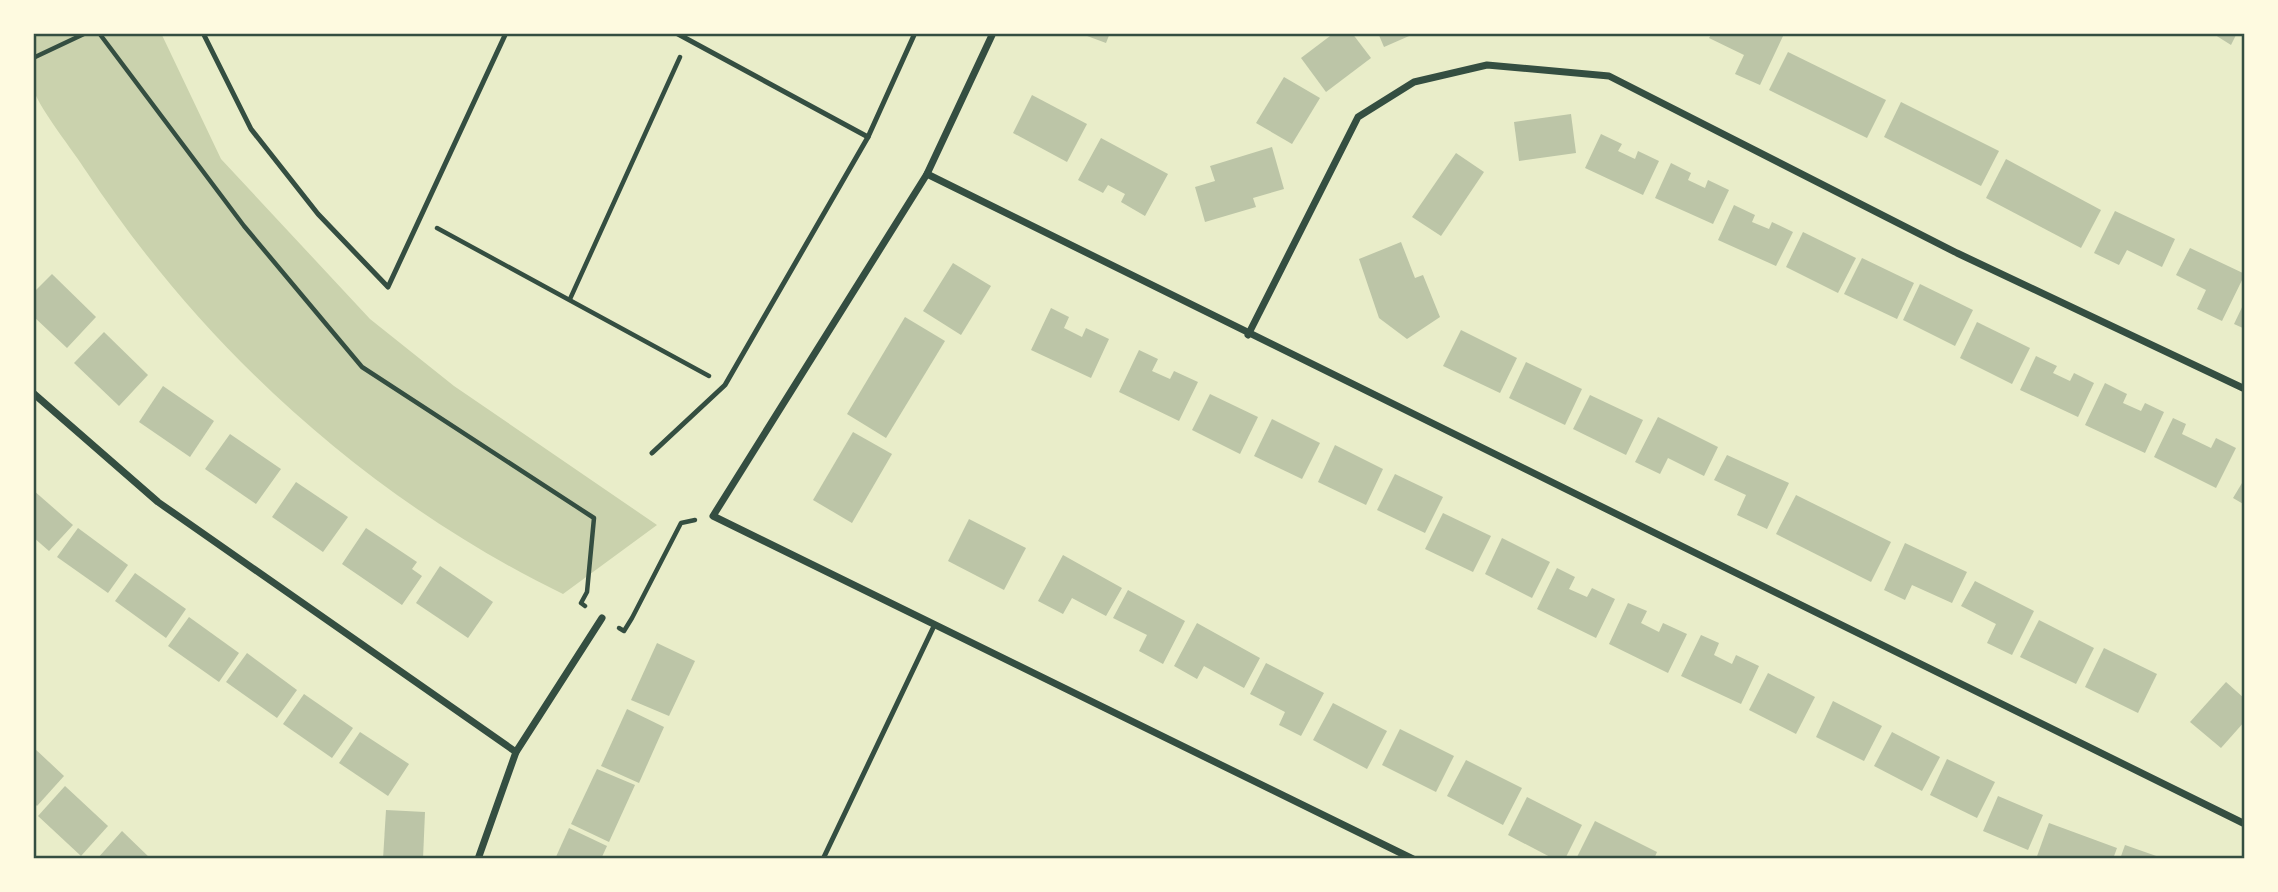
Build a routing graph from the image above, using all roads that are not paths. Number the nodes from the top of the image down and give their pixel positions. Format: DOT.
graph roads {
  1 [pos="203,33"];
  2 [pos="506,33"];
  3 [pos="676,33"];
  4 [pos="915,33"];
  5 [pos="993,33"];
  6 [pos="868,137"];
  7 [pos="927,174"];
  8 [pos="1248,335"];
  9 [pos="2245,389"];
  10 [pos="33,393"];
  11 [pos="652,453"];
  12 [pos="603,618"];
  13 [pos="934,625"];
  14 [pos="516,752"];
  15 [pos="2245,824"];
  16 [pos="478,859"];
  17 [pos="823,859"];
  18 [pos="1413,859"];
  1 -- 2 [label="lane"];
  3 -- 6 [label="lane"];
  4 -- 6 [label="lane"];
  5 -- 7 [label="street"];
  6 -- 11 [label="lane"];
  7 -- 8 [label="street"];
  7 -- 13 [label="street"];
  8 -- 9 [label="street"];
  8 -- 15 [label="street"];
  10 -- 14 [label="street"];
  12 -- 14 [label="street"];
  13 -- 17 [label="lane"];
  13 -- 18 [label="street"];
  14 -- 16 [label="street"];
}
